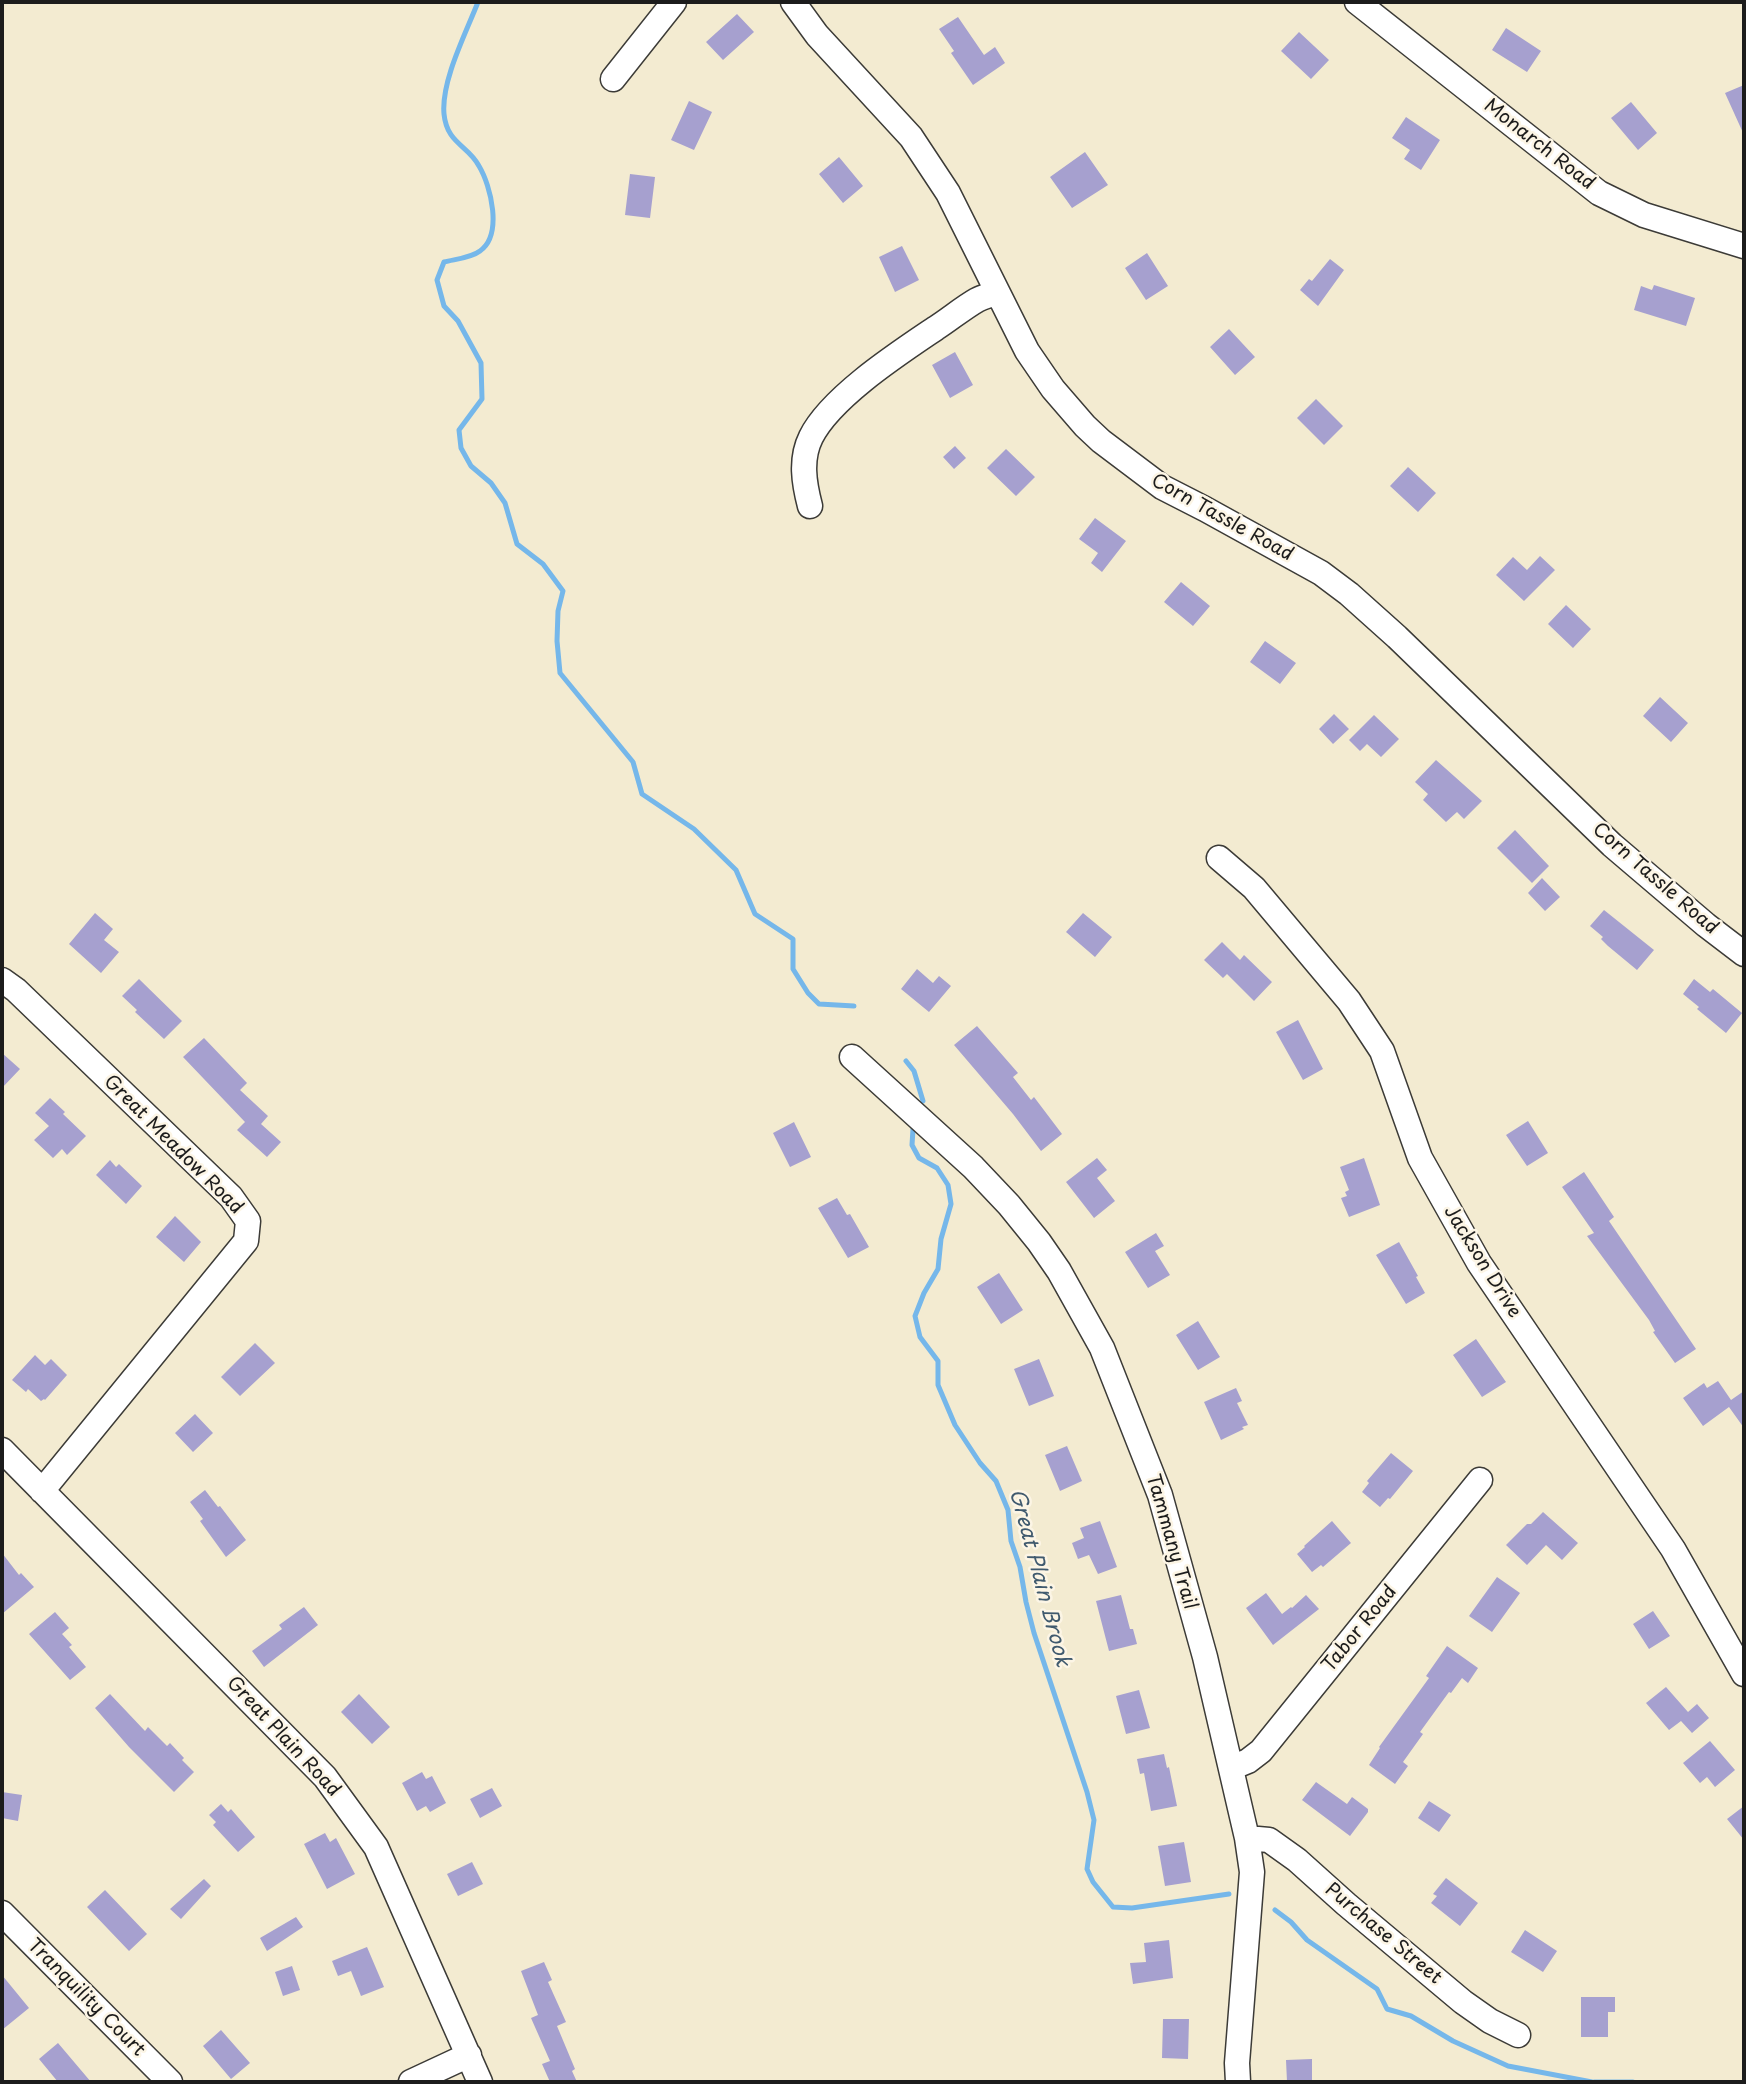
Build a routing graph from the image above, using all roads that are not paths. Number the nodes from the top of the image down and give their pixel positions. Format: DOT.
graph roads {
  1 [pos="674,2"];
  2 [pos="793,2"];
  3 [pos="1357,2"];
  4 [pos="613,79"];
  5 [pos="1744,246"];
  6 [pos="997,292"];
  7 [pos="810,506"];
  8 [pos="1219,858"];
  9 [pos="1744,954"];
  10 [pos="2,980"];
  11 [pos="852,1057"];
  12 [pos="2,1450"];
  13 [pos="1480,1480"];
  14 [pos="42,1491"];
  15 [pos="1744,1674"];
  16 [pos="1231,1768"];
  17 [pos="1247,1839"];
  18 [pos="2,1913"];
  19 [pos="1518,2035"];
  20 [pos="469,2055"];
  21 [pos="170,2082"];
  22 [pos="411,2082"];
  23 [pos="480,2082"];
  24 [pos="1238,2082"];
  1 -- 4 [label="street"];
  2 -- 6 [label="street, Corn Tassle Road"];
  3 -- 5 [label="street, Monarch Road"];
  6 -- 7 [label="street"];
  6 -- 9 [label="street, Corn Tassle Road"];
  8 -- 15 [label="street, Jackson Drive"];
  10 -- 14 [label="street, Great Meadow Road"];
  11 -- 16 [label="street, Tammany Trail"];
  12 -- 14 [label="street, Great Plain Road"];
  13 -- 16 [label="street, Tabor Road"];
  14 -- 20 [label="street, Great Plain Road"];
  16 -- 17 [label="street, Tammany Trail"];
  17 -- 19 [label="street, Purchase Street"];
  17 -- 24 [label="street, Tammany Trail"];
  18 -- 21 [label="street, Tranquility Court"];
  20 -- 22 [label="street"];
  20 -- 23 [label="street, Great Plain Road"];
}
